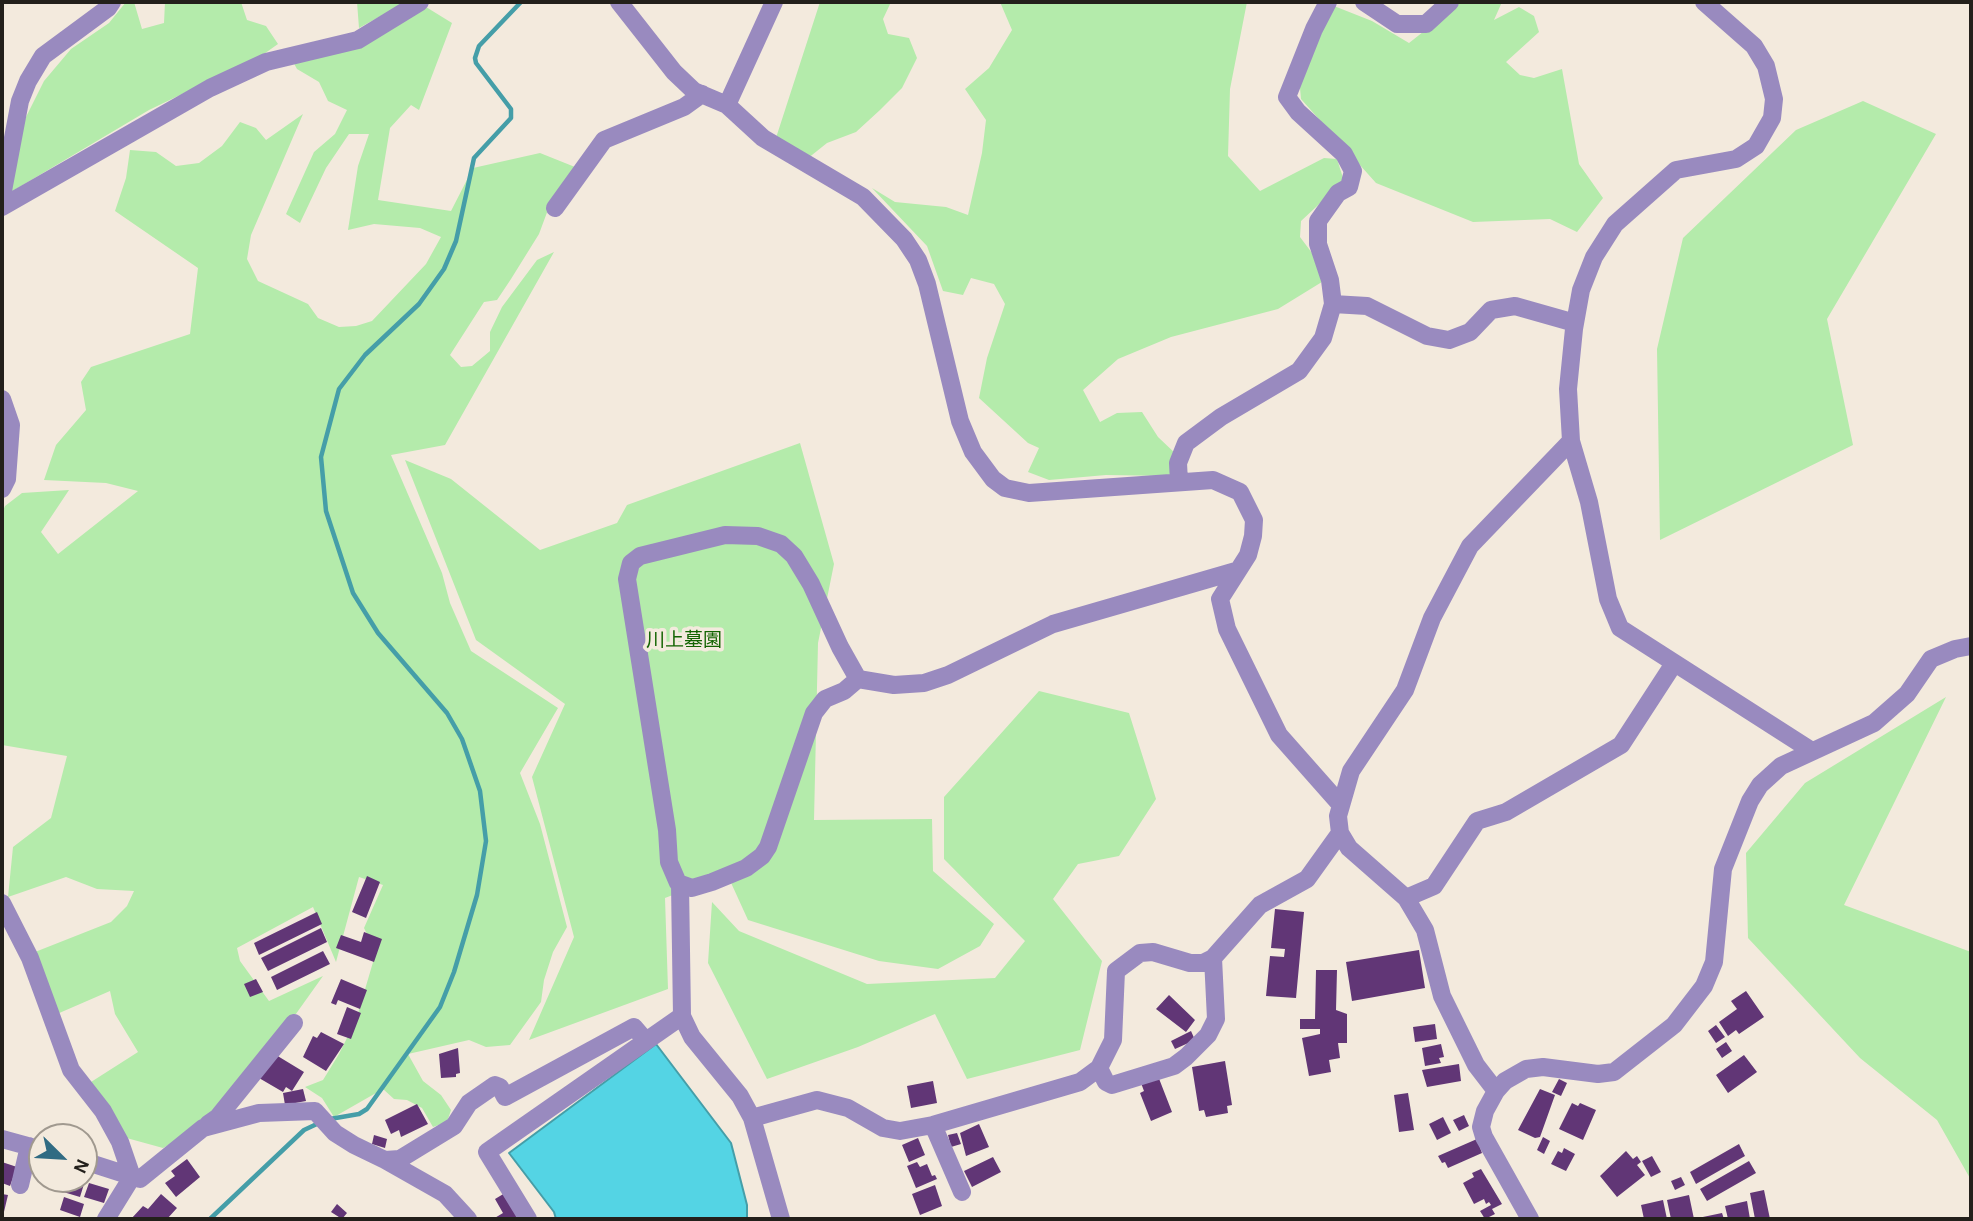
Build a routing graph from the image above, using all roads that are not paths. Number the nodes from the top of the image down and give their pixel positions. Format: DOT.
graph roads {
  1 [pos="112,2"];
  2 [pos="420,2"];
  3 [pos="619,2"];
  4 [pos="774,2"];
  5 [pos="1328,2"];
  6 [pos="1364,2"];
  7 [pos="1450,2"];
  8 [pos="1704,2"];
  9 [pos="702,94"];
  10 [pos="727,104"];
  11 [pos="2,196"];
  12 [pos="2,207"];
  13 [pos="555,208"];
  14 [pos="1333,304"];
  15 [pos="1575,323"];
  16 [pos="2,399"];
  17 [pos="1571,440"];
  18 [pos="1178,482"];
  19 [pos="2,489"];
  20 [pos="1236,571"];
  21 [pos="1971,646"];
  22 [pos="1673,665"];
  23 [pos="858,679"];
  24 [pos="1812,751"];
  25 [pos="1340,804"];
  26 [pos="1340,833"];
  27 [pos="680,884"];
  28 [pos="1406,898"];
  29 [pos="2,906"];
  30 [pos="1213,958"];
  31 [pos="682,1016"];
  32 [pos="294,1023"];
  33 [pos="646,1041"];
  34 [pos="1099,1068"];
  35 [pos="1496,1091"];
  36 [pos="752,1118"];
  37 [pos="933,1125"];
  38 [pos="203,1128"];
  39 [pos="2,1139"];
  40 [pos="28,1146"];
  41 [pos="385,1160"];
  42 [pos="28,1166"];
  43 [pos="98,1166"];
  44 [pos="132,1177"];
  45 [pos="20,1185"];
  46 [pos="962,1192"];
  47 [pos="106,1219"];
  48 [pos="468,1219"];
  49 [pos="528,1219"];
  50 [pos="781,1219"];
  51 [pos="1530,1219"];
  1 -- 11 [label="street"];
  2 -- 12 [label="street"];
  3 -- 9 [label="street"];
  4 -- 10 [label="street"];
  5 -- 14 [label="street"];
  6 -- 7 [label="street"];
  8 -- 15 [label="street"];
  9 -- 10 [label="street"];
  9 -- 13 [label="street"];
  10 -- 18 [label="street"];
  14 -- 15 [label="street"];
  14 -- 18 [label="street"];
  15 -- 17 [label="street"];
  16 -- 19 [label="street"];
  17 -- 22 [label="street"];
  17 -- 25 [label="street"];
  18 -- 20 [label="street"];
  20 -- 23 [label="street"];
  20 -- 25 [label="street"];
  21 -- 24 [label="street"];
  22 -- 24 [label="street"];
  22 -- 28 [label="street"];
  23 -- 27 [label="street"];
  23 -- 27 [label="street"];
  24 -- 35 [label="street"];
  25 -- 26 [label="street"];
  26 -- 28 [label="street"];
  26 -- 30 [label="street"];
  27 -- 31 [label="street"];
  28 -- 35 [label="street"];
  29 -- 44 [label="street"];
  30 -- 34 [label="street"];
  30 -- 34 [label="street"];
  31 -- 33 [label="street"];
  31 -- 36 [label="street"];
  32 -- 38 [label="street"];
  33 -- 41 [label="street"];
  33 -- 49 [label="street"];
  34 -- 37 [label="street"];
  35 -- 51 [label="street"];
  36 -- 37 [label="street"];
  36 -- 50 [label="street"];
  37 -- 46 [label="street"];
  38 -- 41 [label="street"];
  38 -- 44 [label="street"];
  39 -- 40 [label="street"];
  41 -- 48 [label="street"];
  42 -- 45 [label="street"];
  43 -- 44 [label="street"];
  44 -- 47 [label="street"];
}
